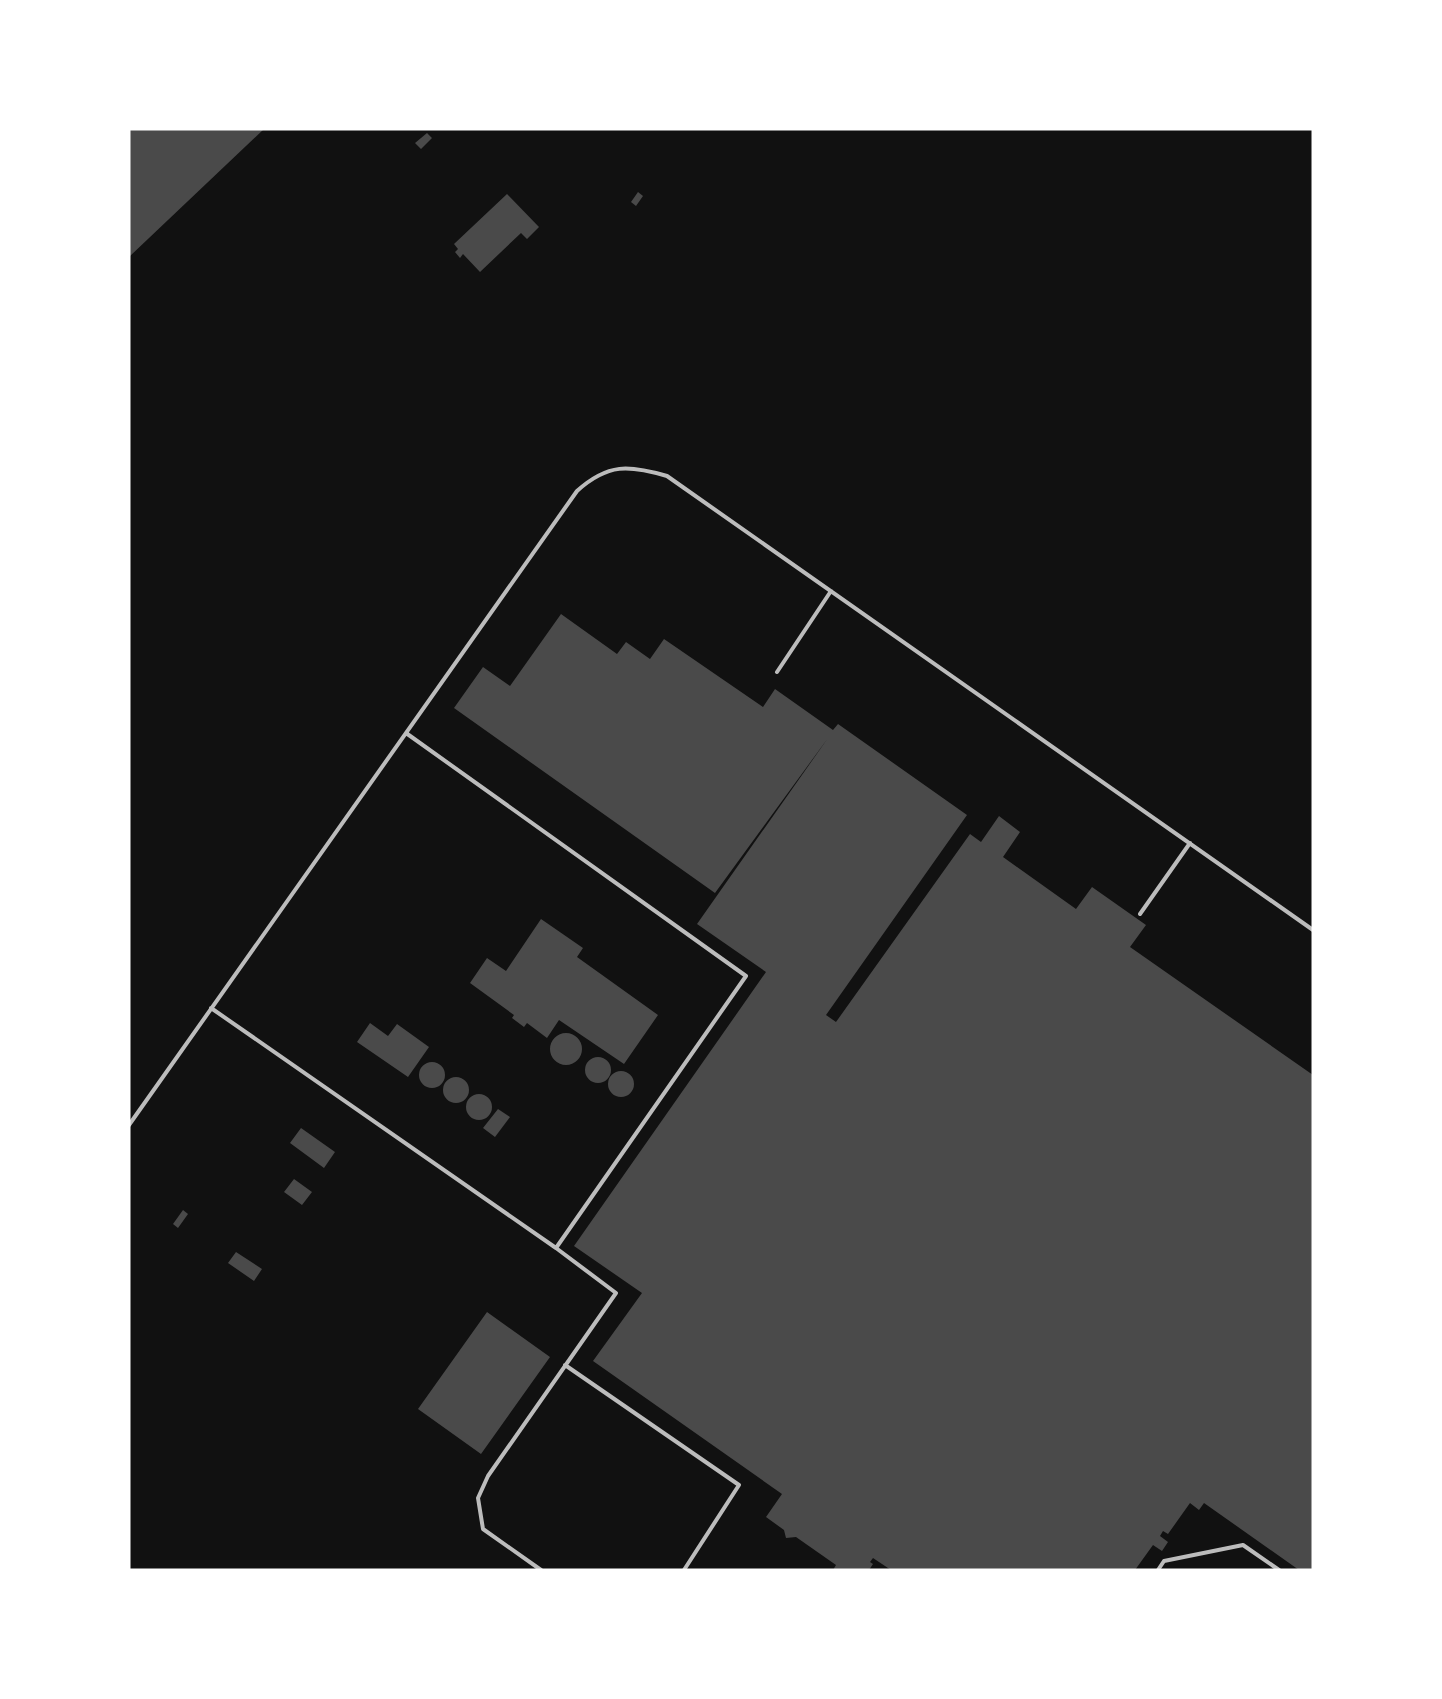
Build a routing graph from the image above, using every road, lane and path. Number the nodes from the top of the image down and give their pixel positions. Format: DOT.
graph roads {
  1 [pos="831,591"];
  2 [pos="777,672"];
  3 [pos="406,733"];
  4 [pos="1190,843"];
  5 [pos="1140,914"];
  6 [pos="1313,930"];
  7 [pos="211,1008"];
  8 [pos="129,1125"];
  9 [pos="556,1248"];
  10 [pos="565,1365"];
  11 [pos="542,1570"];
  12 [pos="684,1570"];
  13 [pos="1158,1570"];
  14 [pos="1279,1570"];
  1 -- 2 [label="lane"];
  1 -- 3 [label="lane"];
  1 -- 4 [label="lane"];
  3 -- 7 [label="lane"];
  3 -- 9 [label="lane"];
  4 -- 5 [label="lane"];
  4 -- 6 [label="lane"];
  7 -- 8 [label="lane"];
  7 -- 9 [label="lane"];
  9 -- 10 [label="lane"];
  10 -- 11 [label="lane"];
  10 -- 12 [label="lane"];
  13 -- 14 [label="lane"];
}
